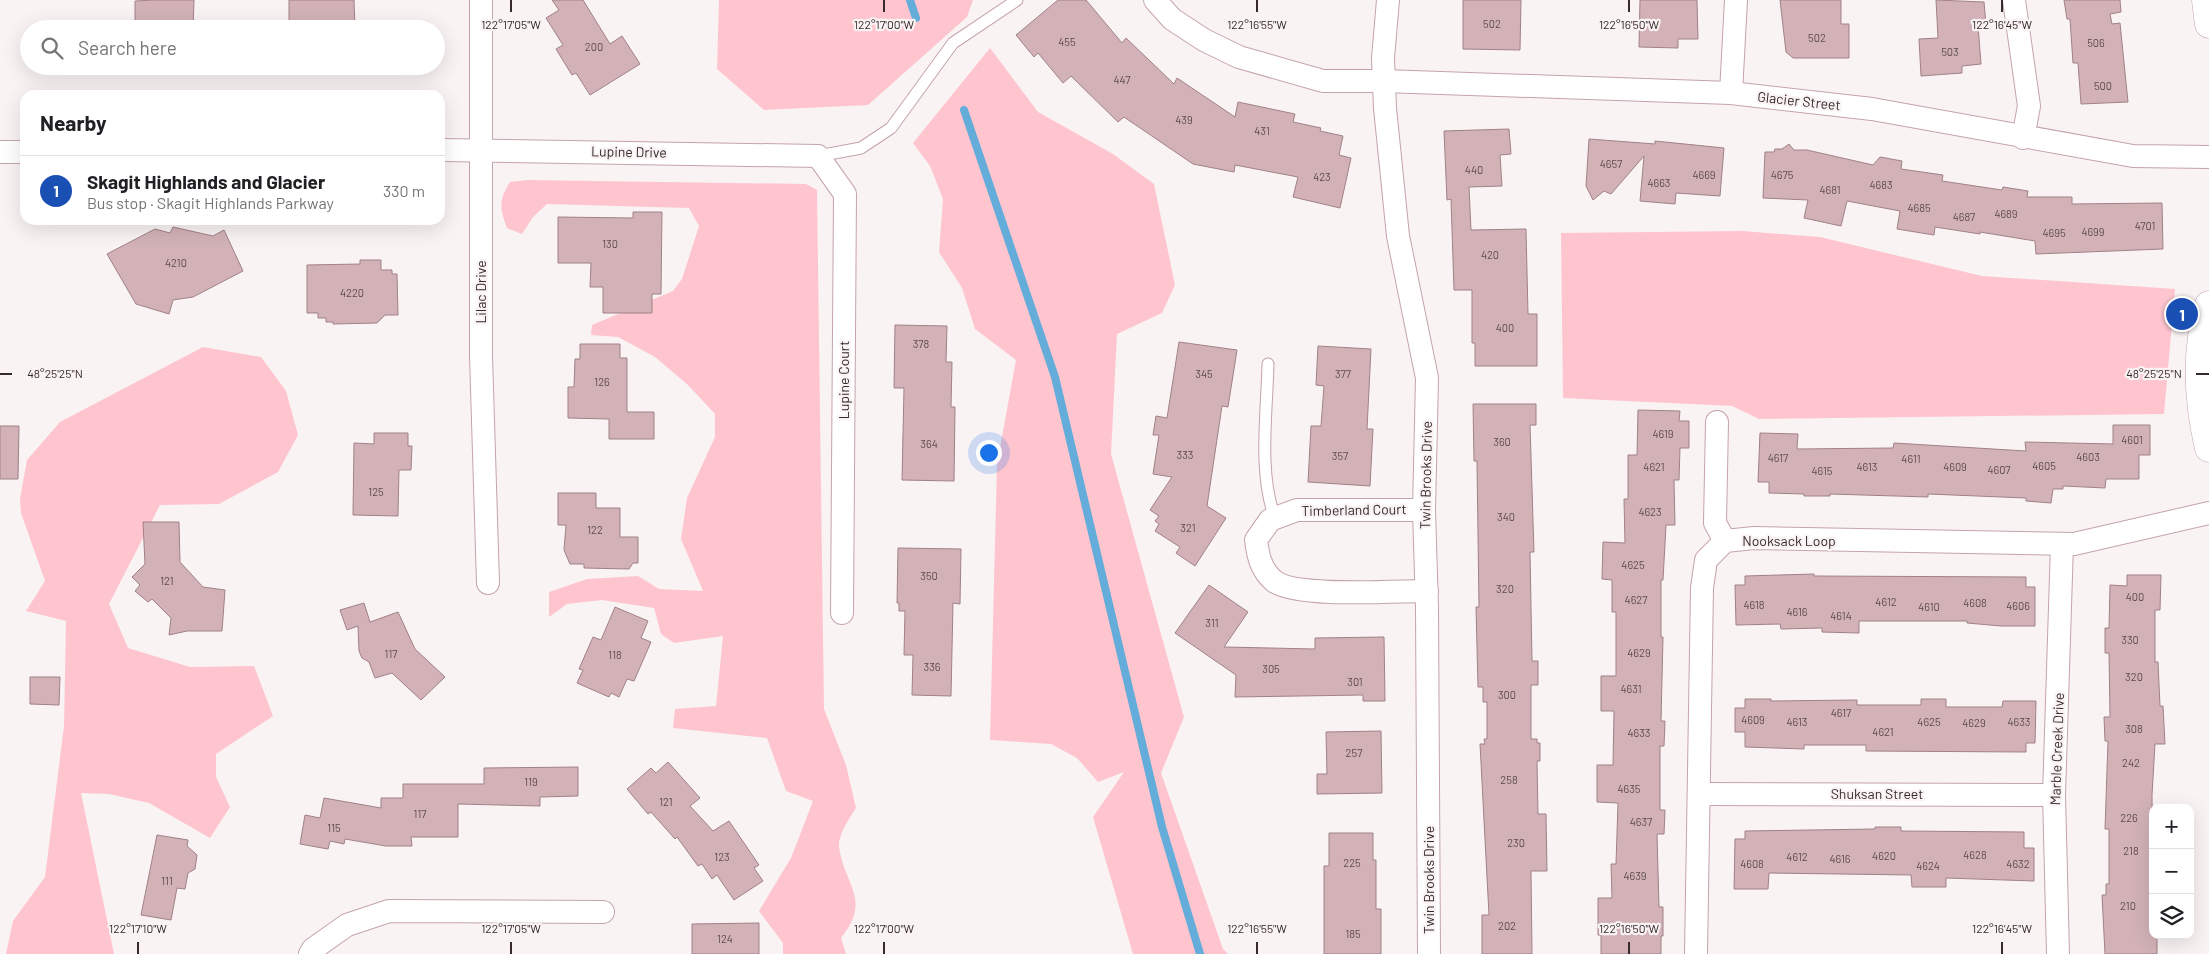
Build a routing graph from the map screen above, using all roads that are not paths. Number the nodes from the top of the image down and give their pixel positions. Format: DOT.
graph roads {
  1 [pos="481,0"];
  2 [pos="1017,0"];
  3 [pos="1155,0"];
  4 [pos="1388,0"];
  5 [pos="1736,0"];
  6 [pos="2014,0"];
  7 [pos="2206,0"];
  8 [pos="2209,24"];
  9 [pos="1384,81"];
  10 [pos="1732,94"];
  11 [pos="2024,138"];
  12 [pos="445,150"];
  13 [pos="482,150"];
  14 [pos="0,152"];
  15 [pos="20,152"];
  16 [pos="818,156"];
  17 [pos="2209,156"];
  18 [pos="2209,305"];
  19 [pos="1268,364"];
  20 [pos="1717,422"];
  21 [pos="2209,448"];
  22 [pos="1424,510"];
  23 [pos="2209,513"];
  24 [pos="1275,518"];
  25 [pos="1725,542"];
  26 [pos="2062,544"];
  27 [pos="488,583"];
  28 [pos="1427,591"];
  29 [pos="842,613"];
  30 [pos="1699,794"];
  31 [pos="2054,795"];
  32 [pos="603,912"];
  33 [pos="310,954"];
  34 [pos="1429,954"];
  35 [pos="1696,954"];
  36 [pos="2058,954"];
  1 -- 13 [label="street, Lilac Drive"];
  2 -- 16 [label="lane"];
  3 -- 9 [label="street, Glacier Street"];
  4 -- 9 [label="street, Twin Brooks Drive"];
  5 -- 10 [label="street"];
  6 -- 11 [label="street"];
  7 -- 8 [label="street"];
  9 -- 10 [label="street, Glacier Street"];
  9 -- 22 [label="street, Twin Brooks Drive"];
  10 -- 11 [label="street, Glacier Street"];
  11 -- 17 [label="street, Glacier Street"];
  12 -- 13 [label="street, Lupine Drive"];
  13 -- 16 [label="street, Lupine Drive"];
  13 -- 27 [label="street, Lilac Drive"];
  14 -- 15 [label="street"];
  16 -- 29 [label="street, Lupine Court"];
  18 -- 21 [label="street"];
  19 -- 24 [label="lane"];
  20 -- 25 [label="street"];
  22 -- 24 [label="street, Timberland Court"];
  22 -- 28 [label="street, Twin Brooks Drive"];
  23 -- 26 [label="street, Nooksack Loop"];
  24 -- 28 [label="street, Timberland Court"];
  25 -- 26 [label="street, Nooksack Loop"];
  25 -- 30 [label="street, Nooksack Loop"];
  26 -- 31 [label="street, Marble Creek Drive"];
  28 -- 34 [label="street, Twin Brooks Drive"];
  30 -- 31 [label="street, Shuksan Street"];
  30 -- 35 [label="street, Nooksack Loop"];
  31 -- 36 [label="street, Marble Creek Drive"];
  32 -- 33 [label="street"];
}
